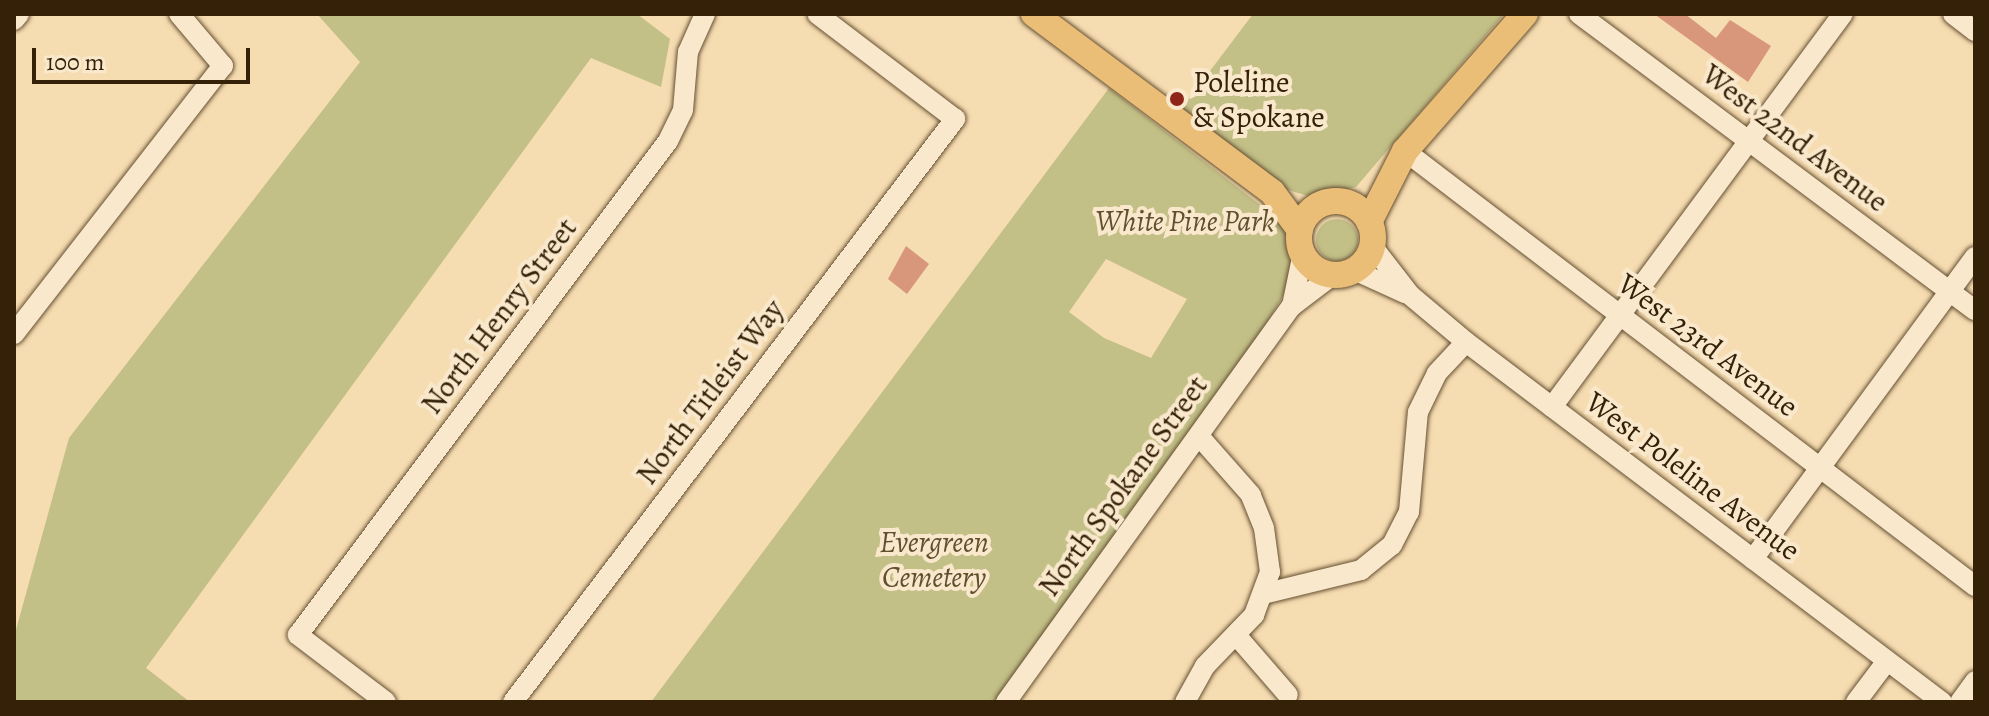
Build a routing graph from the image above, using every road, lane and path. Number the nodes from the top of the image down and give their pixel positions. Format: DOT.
graph roads {
  1 [pos="19,14"];
  2 [pos="179,14"];
  3 [pos="705,14"];
  4 [pos="817,14"];
  5 [pos="1034,14"];
  6 [pos="1525,14"];
  7 [pos="1579,14"];
  8 [pos="1843,14"];
  9 [pos="1953,14"];
  10 [pos="14,20"];
  11 [pos="1975,31"];
  12 [pos="1752,145"];
  13 [pos="1400,159"];
  14 [pos="1272,192"];
  15 [pos="1334,202"];
  16 [pos="1370,234"];
  17 [pos="1301,242"];
  18 [pos="1975,257"];
  19 [pos="1344,272"];
  20 [pos="1950,291"];
  21 [pos="1410,295"];
  22 [pos="1292,306"];
  23 [pos="1975,310"];
  24 [pos="1621,317"];
  25 [pos="14,334"];
  26 [pos="1466,342"];
  27 [pos="1552,407"];
  28 [pos="1199,436"];
  29 [pos="1821,468"];
  30 [pos="1753,559"];
  31 [pos="1975,586"];
  32 [pos="1267,593"];
  33 [pos="1236,635"];
  34 [pos="1887,661"];
  35 [pos="1975,681"];
  36 [pos="1288,695"];
  37 [pos="386,702"];
  38 [pos="513,702"];
  39 [pos="1006,702"];
  40 [pos="1185,702"];
  41 [pos="1856,702"];
  42 [pos="1942,702"];
  43 [pos="1960,702"];
  1 -- 10 [label="street"];
  2 -- 25 [label="street"];
  3 -- 37 [label="street, North Henry Street"];
  4 -- 38 [label="street, North Titleist Way"];
  5 -- 14 [label="main road"];
  6 -- 13 [label="main road"];
  7 -- 12 [label="street, West 22nd Avenue"];
  8 -- 12 [label="street"];
  9 -- 11 [label="street"];
  12 -- 20 [label="street, West 22nd Avenue"];
  12 -- 24 [label="street"];
  13 -- 15 [label="main road"];
  13 -- 16 [label="main road"];
  13 -- 24 [label="street, West 23rd Avenue"];
  14 -- 15 [label="main road"];
  14 -- 17 [label="main road"];
  15 -- 16 [label="main road"];
  15 -- 17 [label="main road"];
  16 -- 19 [label="main road"];
  16 -- 21 [label="street, West Poleline Avenue"];
  17 -- 19 [label="main road"];
  17 -- 22 [label="street, North Spokane Street"];
  18 -- 20 [label="street"];
  19 -- 21 [label="street, West Poleline Avenue"];
  19 -- 22 [label="street, North Spokane Street"];
  20 -- 23 [label="street, West 22nd Avenue"];
  20 -- 29 [label="street"];
  21 -- 26 [label="street, West Poleline Avenue"];
  22 -- 28 [label="street, North Spokane Street"];
  24 -- 27 [label="street"];
  24 -- 29 [label="street, West 23rd Avenue"];
  26 -- 27 [label="street, West Poleline Avenue"];
  26 -- 32 [label="street"];
  27 -- 30 [label="street, West Poleline Avenue"];
  28 -- 32 [label="street"];
  28 -- 39 [label="street, North Spokane Street"];
  29 -- 30 [label="street"];
  29 -- 31 [label="street, West 23rd Avenue"];
  30 -- 34 [label="street, West Poleline Avenue"];
  32 -- 33 [label="street"];
  33 -- 36 [label="street"];
  33 -- 40 [label="street"];
  34 -- 41 [label="street"];
  34 -- 42 [label="street, West Poleline Avenue"];
  35 -- 43 [label="street"];
}
